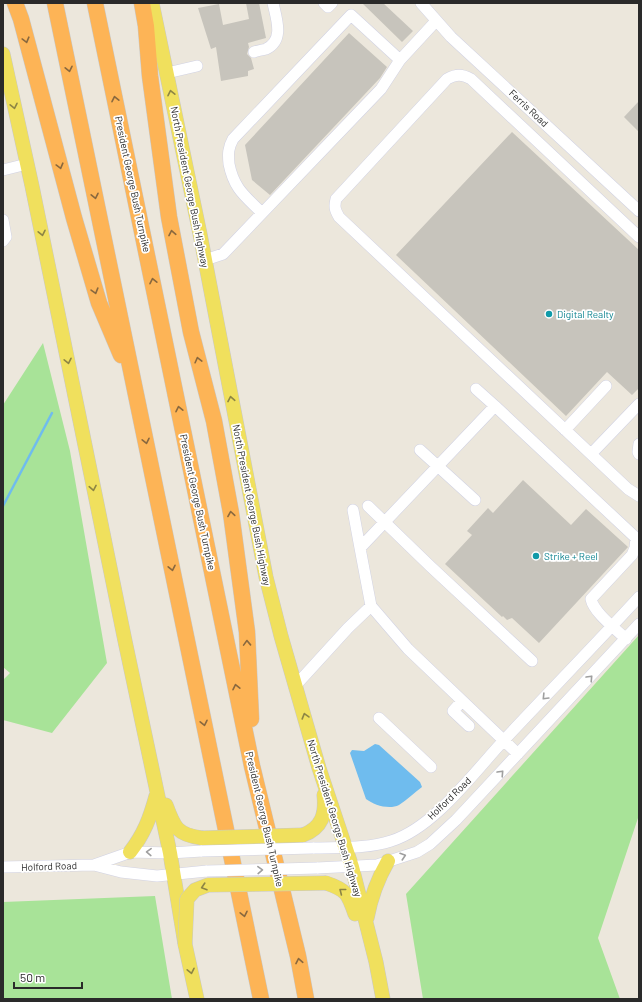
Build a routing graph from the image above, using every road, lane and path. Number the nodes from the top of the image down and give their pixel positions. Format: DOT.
graph roads {
  1 [pos="15,3"];
  2 [pos="55,3"];
  3 [pos="95,3"];
  4 [pos="142,3"];
  5 [pos="152,3"];
  6 [pos="273,3"];
  7 [pos="324,3"];
  8 [pos="332,3"];
  9 [pos="421,3"];
  10 [pos="436,21"];
  11 [pos="254,52"];
  12 [pos="3,54"];
  13 [pos="400,60"];
  14 [pos="197,66"];
  15 [pos="167,73"];
  16 [pos="27,164"];
  17 [pos="3,170"];
  18 [pos="639,211"];
  19 [pos="262,213"];
  20 [pos="3,220"];
  21 [pos="639,237"];
  22 [pos="3,241"];
  23 [pos="205,260"];
  24 [pos="606,386"];
  25 [pos="135,389"];
  26 [pos="476,389"];
  27 [pos="639,404"];
  28 [pos="495,406"];
  29 [pos="565,430"];
  30 [pos="639,444"];
  31 [pos="420,450"];
  32 [pos="591,454"];
  33 [pos="639,454"];
  34 [pos="438,466"];
  35 [pos="639,496"];
  36 [pos="475,500"];
  37 [pos="368,506"];
  38 [pos="353,510"];
  39 [pos="384,522"];
  40 [pos="360,548"];
  41 [pos="639,597"];
  42 [pos="371,606"];
  43 [pos="639,624"];
  44 [pos="612,626"];
  45 [pos="626,639"];
  46 [pos="532,662"];
  47 [pos="296,685"];
  48 [pos="462,701"];
  49 [pos="379,718"];
  50 [pos="469,726"];
  51 [pos="504,740"];
  52 [pos="518,754"];
  53 [pos="252,766"];
  54 [pos="431,768"];
  55 [pos="152,770"];
  56 [pos="322,775"];
  57 [pos="157,794"];
  58 [pos="202,844"];
  59 [pos="345,847"];
  60 [pos="130,852"];
  61 [pos="170,853"];
  62 [pos="388,861"];
  63 [pos="94,865"];
  64 [pos="3,867"];
  65 [pos="352,867"];
  66 [pos="174,874"];
  67 [pos="366,922"];
  68 [pos="185,944"];
  69 [pos="376,962"];
  70 [pos="197,999"];
  71 [pos="261,999"];
  72 [pos="306,999"];
  73 [pos="383,999"];
  1 -- 25 [label="highway, one-way"];
  2 -- 25 [label="highway, one-way"];
  53 -- 3 [label="highway, President George Bush Turnpike, one-way"];
  53 -- 4 [label="highway, one-way"];
  5 -- 15 [label="main road, North President George Bush Highway"];
  6 -- 11 [label="street"];
  7 -- 8 [label="street"];
  9 -- 10 [label="street, Ferris Road"];
  10 -- 13 [label="street"];
  10 -- 18 [label="street, Ferris Road"];
  12 -- 16 [label="main road, one-way"];
  13 -- 19 [label="street"];
  13 -- 19 [label="street"];
  14 -- 15 [label="street"];
  23 -- 15 [label="main road, North President George Bush Highway, one-way"];
  16 -- 17 [label="street"];
  16 -- 55 [label="main road, one-way"];
  19 -- 23 [label="street"];
  20 -- 22 [label="street"];
  21 -- 29 [label="street"];
  47 -- 23 [label="main road, North President George Bush Highway, one-way"];
  24 -- 29 [label="street"];
  25 -- 71 [label="highway, one-way"];
  26 -- 28 [label="street"];
  27 -- 32 [label="street"];
  28 -- 34 [label="street"];
  28 -- 44 [label="street"];
  29 -- 32 [label="street"];
  30 -- 33 [label="street"];
  31 -- 34 [label="street"];
  32 -- 35 [label="street"];
  34 -- 36 [label="street"];
  34 -- 39 [label="street"];
  37 -- 39 [label="street"];
  38 -- 40 [label="street"];
  39 -- 40 [label="street"];
  39 -- 46 [label="street"];
  40 -- 42 [label="street"];
  41 -- 44 [label="street, Holford Road"];
  42 -- 47 [label="street"];
  42 -- 48 [label="street"];
  43 -- 45 [label="street, Holford Road"];
  44 -- 45 [label="street"];
  44 -- 51 [label="street, Holford Road, one-way"];
  52 -- 45 [label="street, Holford Road, one-way"];
  56 -- 47 [label="main road, North President George Bush Highway, one-way"];
  48 -- 50 [label="street"];
  48 -- 51 [label="street"];
  49 -- 54 [label="street"];
  51 -- 52 [label="street"];
  51 -- 59 [label="street, Holford Road"];
  62 -- 52 [label="street, Holford Road, one-way"];
  72 -- 53 [label="highway, President George Bush Turnpike, one-way"];
  55 -- 57 [label="main road"];
  55 -- 58 [label="main road"];
  56 -- 58 [label="main road, bridge"];
  56 -- 59 [label="main road, North President George Bush Highway"];
  57 -- 60 [label="main road"];
  57 -- 61 [label="main road"];
  58 -- 59 [label="street, Holford Road, bridge"];
  58 -- 61 [label="street, Holford Road"];
  59 -- 65 [label="main road, North President George Bush Highway"];
  61 -- 60 [label="street, Holford Road, one-way"];
  60 -- 63 [label="street, Holford Road"];
  61 -- 66 [label="main road"];
  62 -- 65 [label="street, Holford Road"];
  62 -- 67 [label="main road"];
  63 -- 64 [label="street, Holford Road"];
  63 -- 66 [label="street, Holford Road"];
  66 -- 65 [label="street, Holford Road, one-way, bridge"];
  65 -- 67 [label="main road, North President George Bush Highway"];
  66 -- 68 [label="main road"];
  67 -- 69 [label="main road, North President George Bush Highway"];
  69 -- 68 [label="main road, one-way, bridge"];
  68 -- 70 [label="main road, one-way"];
  69 -- 73 [label="main road, North President George Bush Highway"];
}
